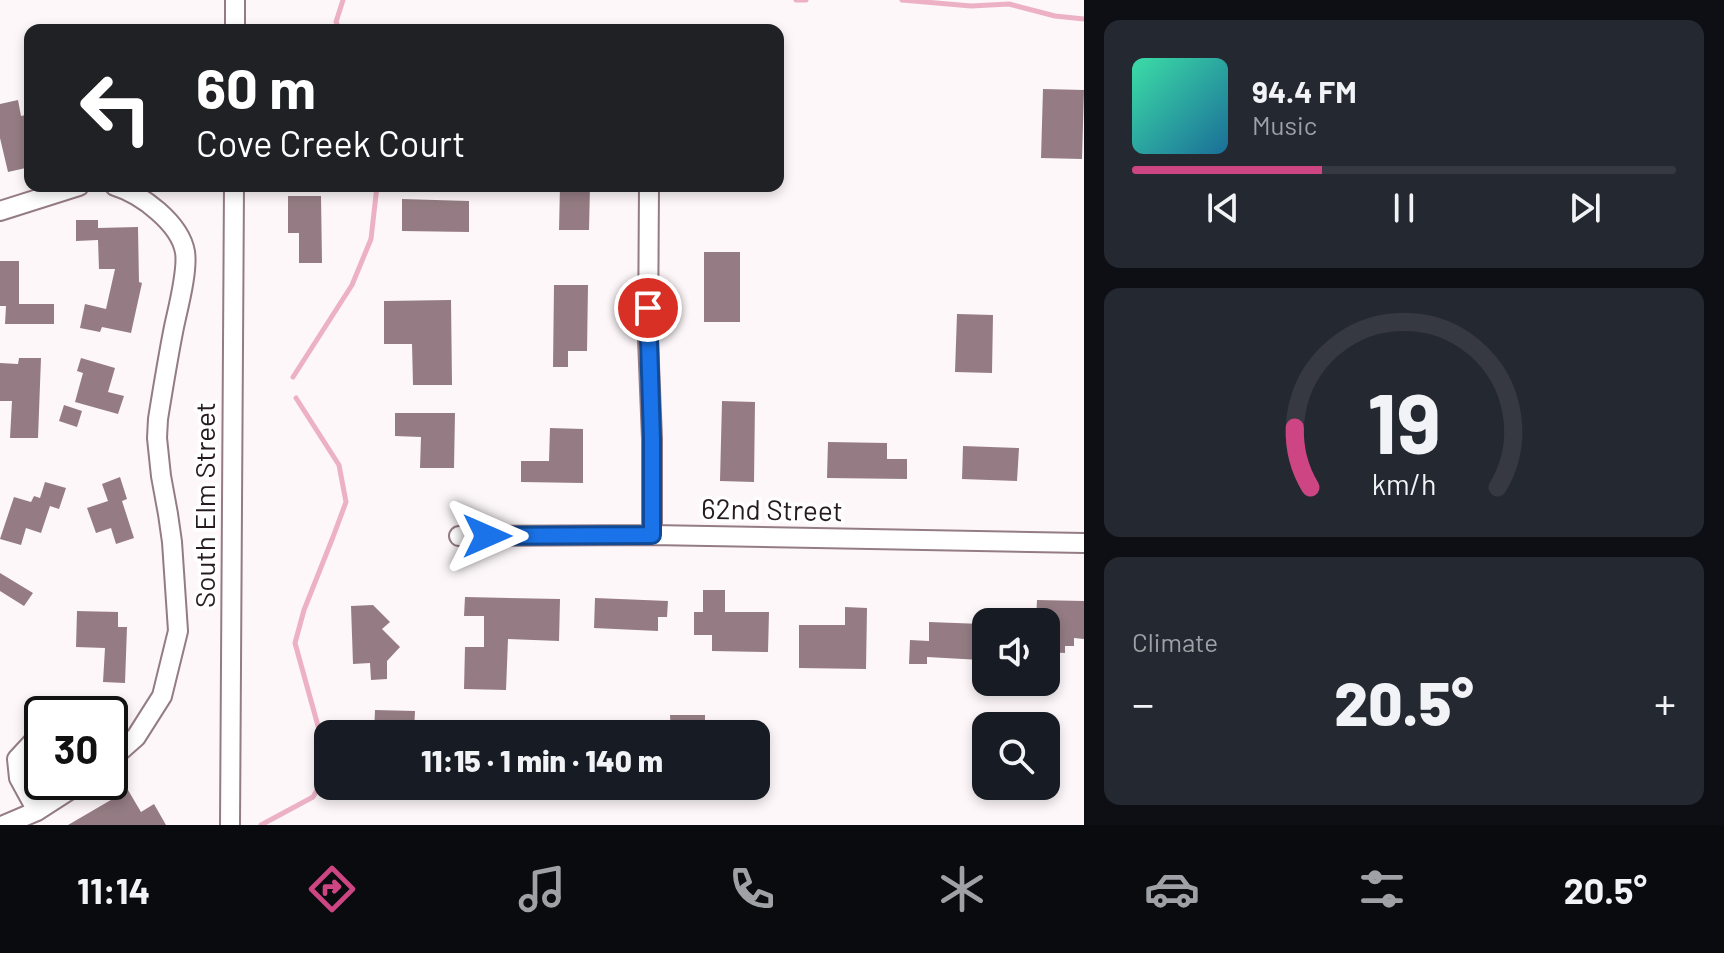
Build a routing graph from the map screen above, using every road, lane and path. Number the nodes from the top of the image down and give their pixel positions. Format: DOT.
graph roads {
  1 [pos="235,0"];
  2 [pos="235,24"];
  3 [pos="60,192"];
  4 [pos="132,192"];
  5 [pos="234,192"];
  6 [pos="649,192"];
  7 [pos="0,211"];
  8 [pos="652,535"];
  9 [pos="459,536"];
  10 [pos="1084,543"];
  11 [pos="128,744"];
  12 [pos="24,751"];
  13 [pos="24,787"];
  14 [pos="31,800"];
  15 [pos="54,800"];
  16 [pos="37,811"];
  17 [pos="4,825"];
  18 [pos="230,825"];
  1 -- 2 [label="street"];
  3 -- 7 [label="street"];
  4 -- 11 [label="street"];
  5 -- 18 [label="street, South Elm Street"];
  6 -- 8 [label="street"];
  8 -- 9 [label="street, 62nd Street"];
  8 -- 10 [label="street, 62nd Street"];
  12 -- 13 [label="street"];
  14 -- 16 [label="street"];
  15 -- 16 [label="street"];
  16 -- 17 [label="street"];
}
